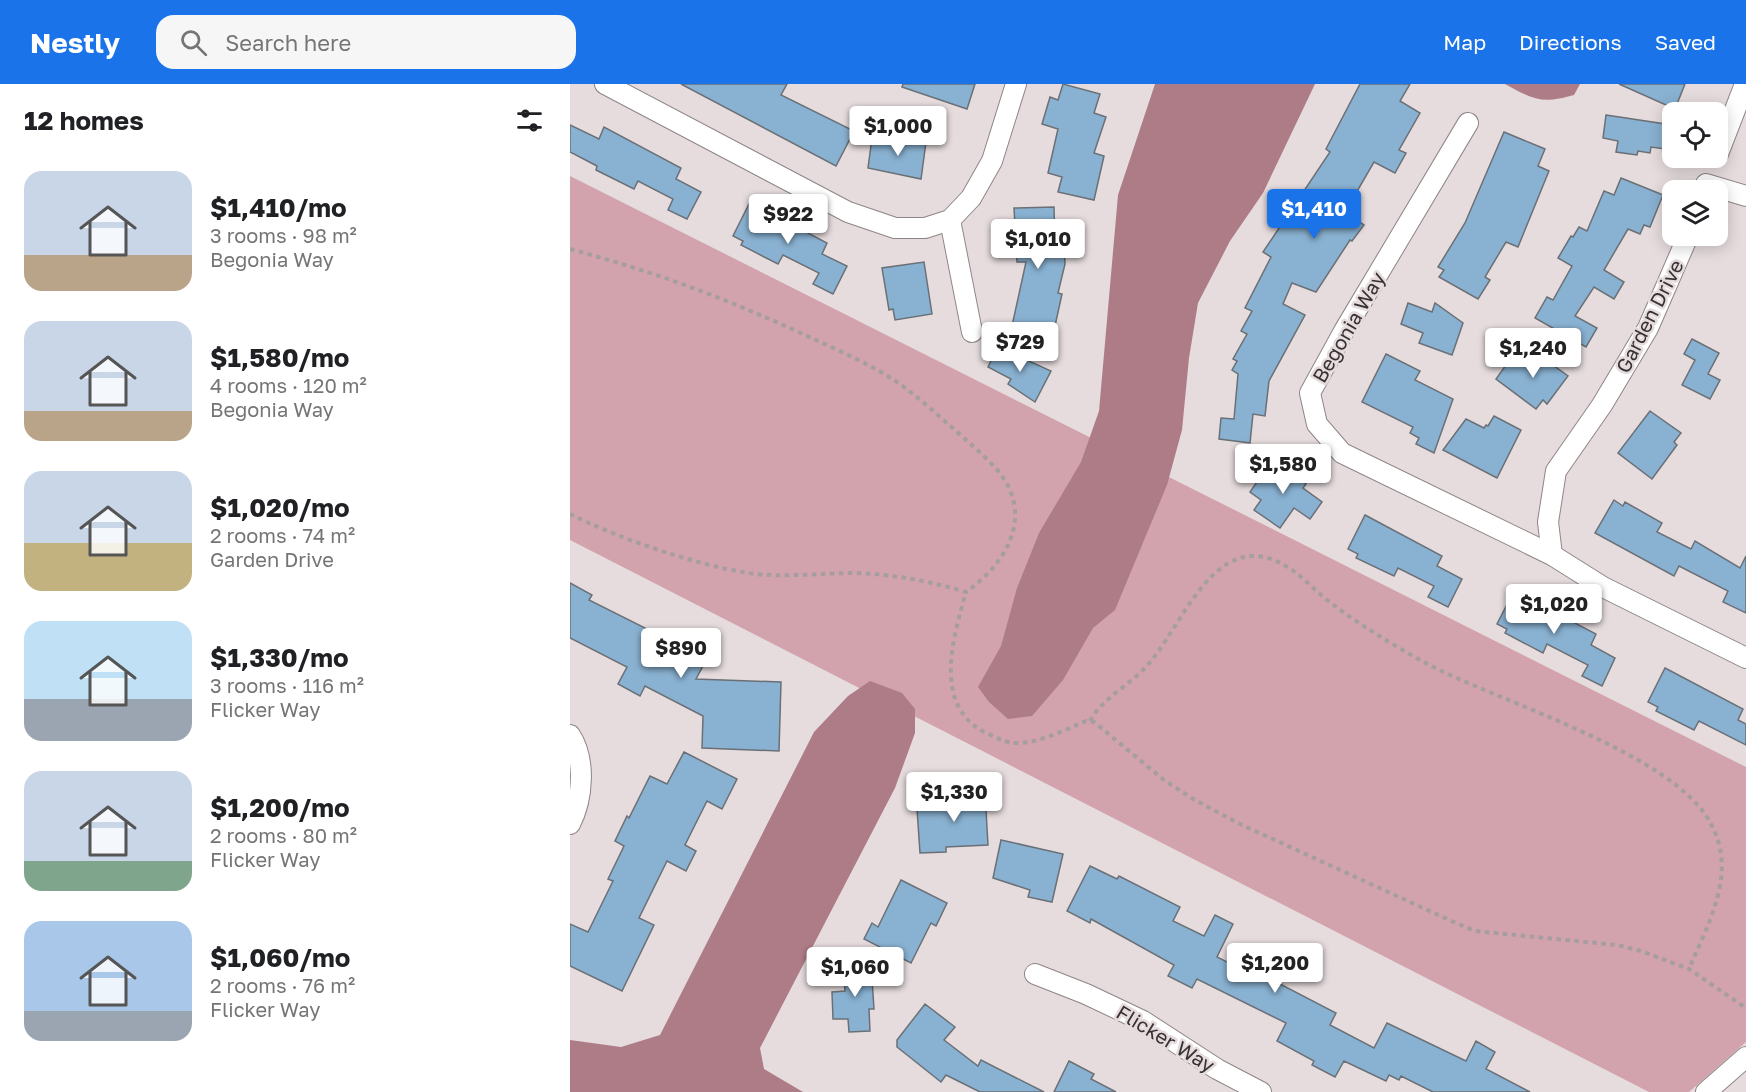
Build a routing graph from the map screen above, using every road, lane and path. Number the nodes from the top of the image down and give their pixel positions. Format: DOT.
graph roads {
  1 [pos="605,84"];
  2 [pos="1016,84"];
  3 [pos="1746,84"];
  4 [pos="1468,123"];
  5 [pos="1728,129"];
  6 [pos="1728,192"];
  7 [pos="1746,196"];
  8 [pos="950,220"];
  9 [pos="1684,246"];
  10 [pos="570,249"];
  11 [pos="972,332"];
  12 [pos="570,514"];
  13 [pos="1552,555"];
  14 [pos="966,592"];
  15 [pos="1746,658"];
  16 [pos="1090,722"];
  17 [pos="573,738"];
  18 [pos="570,824"];
  19 [pos="1689,969"];
  20 [pos="1035,974"];
  21 [pos="1746,1008"];
  22 [pos="1746,1057"];
  23 [pos="1261,1092"];
  24 [pos="1706,1092"];
  1 -- 8 [label="street"];
  2 -- 8 [label="street"];
  3 -- 5 [label="street"];
  4 -- 13 [label="street, Begonia Way"];
  6 -- 7 [label="street"];
  8 -- 11 [label="street"];
  9 -- 13 [label="street, Garden Drive"];
  10 -- 14 [label="path"];
  12 -- 14 [label="path"];
  13 -- 15 [label="street"];
  14 -- 16 [label="path"];
  16 -- 19 [label="path"];
  16 -- 19 [label="path"];
  17 -- 18 [label="street"];
  19 -- 21 [label="path"];
  20 -- 23 [label="street, Flicker Way"];
  22 -- 24 [label="street"];
}
